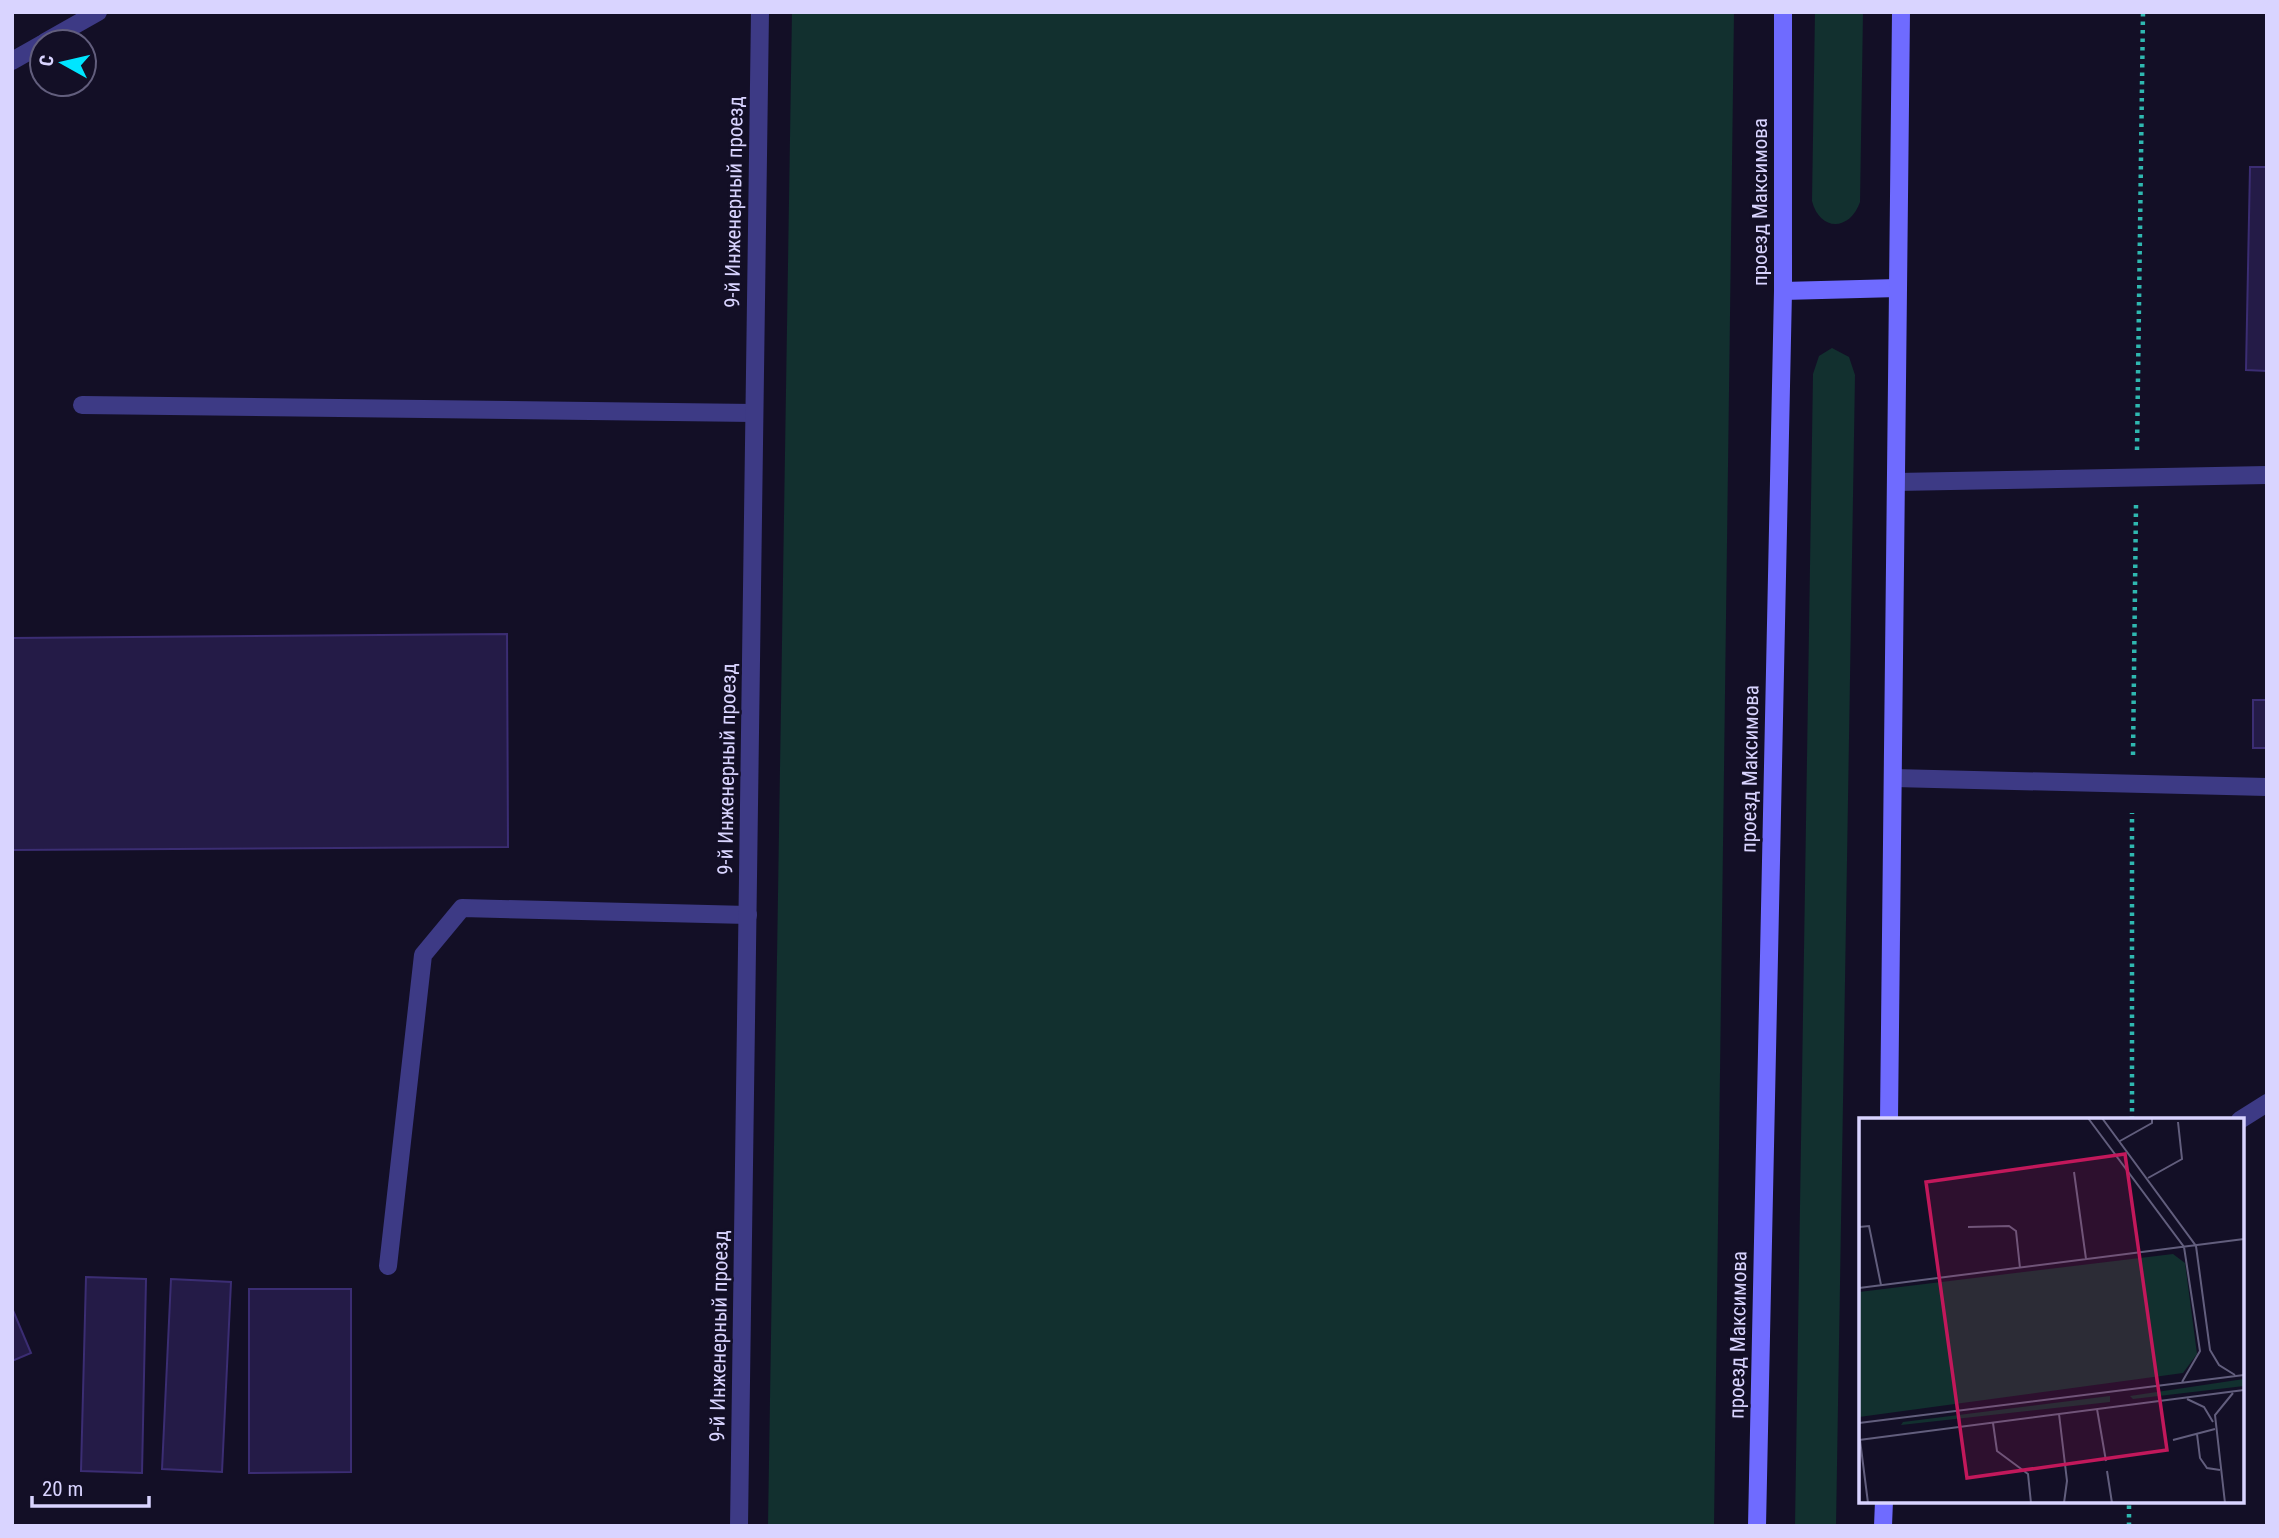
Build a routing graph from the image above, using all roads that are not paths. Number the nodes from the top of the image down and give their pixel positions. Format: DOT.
graph roads {
  1 [pos="98,12"];
  2 [pos="760,12"];
  3 [pos="1783,12"];
  4 [pos="1900,12"];
  5 [pos="70,28"];
  6 [pos="28,52"];
  7 [pos="12,61"];
  8 [pos="1898,288"];
  9 [pos="1783,290"];
  10 [pos="82,405"];
  11 [pos="754,413"];
  12 [pos="2267,475"];
  13 [pos="1896,482"];
  14 [pos="1894,778"];
  15 [pos="2267,787"];
  16 [pos="748,915"];
  17 [pos="2267,1103"];
  18 [pos="1889,1118"];
  19 [pos="2243,1118"];
  20 [pos="387,1266"];
  21 [pos="1884,1503"];
  22 [pos="739,1526"];
  23 [pos="1757,1526"];
  24 [pos="1883,1526"];
  1 -- 5 [label="street"];
  2 -- 11 [label="street, 9-й Инженерный проезд"];
  3 -- 9 [label="main road, проезд Максимова"];
  4 -- 8 [label="main road"];
  6 -- 7 [label="street"];
  8 -- 9 [label="main road"];
  8 -- 13 [label="main road"];
  9 -- 23 [label="main road, проезд Максимова"];
  10 -- 11 [label="street"];
  11 -- 16 [label="street, 9-й Инженерный проезд"];
  12 -- 13 [label="street"];
  13 -- 14 [label="main road"];
  14 -- 15 [label="street"];
  14 -- 18 [label="main road"];
  16 -- 20 [label="street"];
  16 -- 22 [label="street, 9-й Инженерный проезд"];
  17 -- 19 [label="street"];
  21 -- 24 [label="main road"];
}
